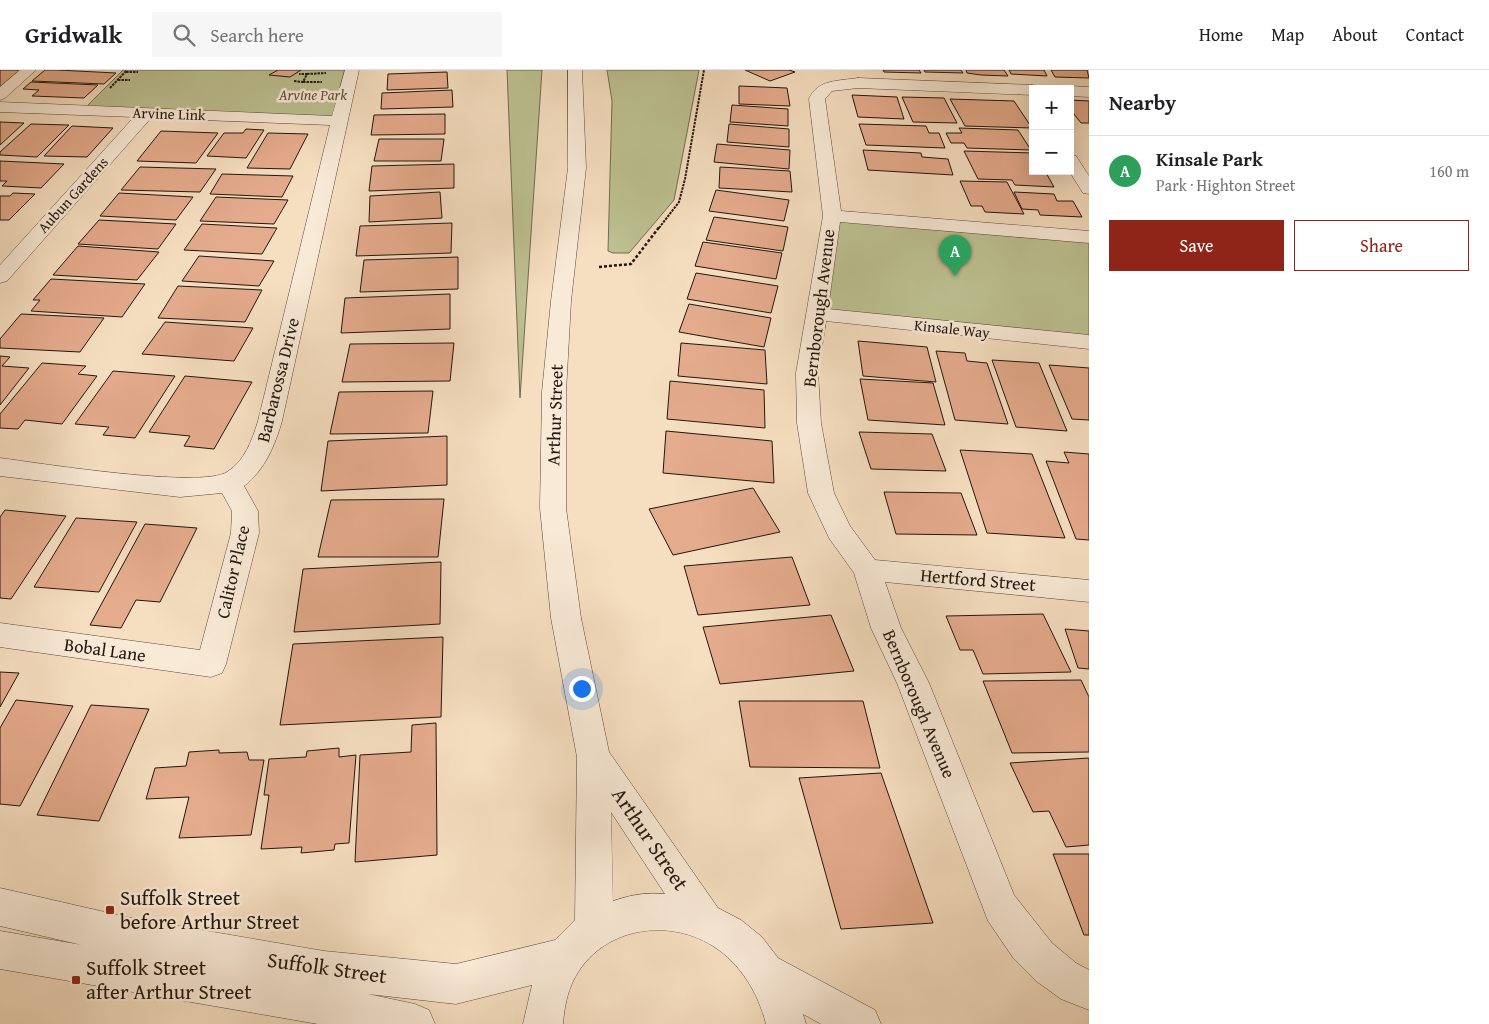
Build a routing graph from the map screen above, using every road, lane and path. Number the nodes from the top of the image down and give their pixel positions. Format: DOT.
graph roads {
  1 [pos="29,70"];
  2 [pos="352,70"];
  3 [pos="575,70"];
  4 [pos="704,70"];
  5 [pos="125,72"];
  6 [pos="138,72"];
  7 [pos="326,73"];
  8 [pos="300,74"];
  9 [pos="306,74"];
  10 [pos="118,80"];
  11 [pos="130,80"];
  12 [pos="294,81"];
  13 [pos="303,82"];
  14 [pos="326,82"];
  15 [pos="1074,91"];
  16 [pos="1089,92"];
  17 [pos="1029,93"];
  18 [pos="0,95"];
  19 [pos="0,106"];
  20 [pos="147,114"];
  21 [pos="339,121"];
  22 [pos="1074,166"];
  23 [pos="1089,189"];
  24 [pos="832,216"];
  25 [pos="1089,237"];
  26 [pos="599,267"];
  27 [pos="0,277"];
  28 [pos="815,314"];
  29 [pos="1089,342"];
  30 [pos="0,467"];
  31 [pos="228,482"];
  32 [pos="867,570"];
  33 [pos="1089,591"];
  34 [pos="0,635"];
  35 [pos="211,664"];
  36 [pos="594,757"];
  37 [pos="0,908"];
  38 [pos="705,921"];
  39 [pos="594,929"];
  40 [pos="0,950"];
  41 [pos="566,957"];
  42 [pos="765,972"];
  43 [pos="1089,990"];
  44 [pos="415,1024"];
  45 [pos="543,1024"];
  46 [pos="786,1024"];
  47 [pos="861,1024"];
  1 -- 18 [label="street"];
  2 -- 21 [label="street, Barbarossa Drive"];
  3 -- 36 [label="street, Arthur Street"];
  4 -- 26 [label="path"];
  5 -- 6 [label="path"];
  7 -- 9 [label="path"];
  8 -- 9 [label="path"];
  9 -- 13 [label="path"];
  10 -- 11 [label="path"];
  12 -- 13 [label="path"];
  13 -- 14 [label="path"];
  15 -- 16 [label="street"];
  17 -- 24 [label="street, Bernborough Avenue"];
  19 -- 20 [label="street, Arvine Link"];
  20 -- 21 [label="street, Arvine Link"];
  20 -- 27 [label="street, Aubun Gardens"];
  21 -- 31 [label="street, Barbarossa Drive"];
  22 -- 23 [label="street"];
  24 -- 25 [label="street"];
  24 -- 28 [label="street, Bernborough Avenue"];
  28 -- 29 [label="street, Kinsale Way"];
  28 -- 32 [label="street, Bernborough Avenue"];
  30 -- 31 [label="street"];
  31 -- 35 [label="street, Calitor Place"];
  32 -- 33 [label="street, Hertford Street"];
  32 -- 43 [label="street, Bernborough Avenue"];
  34 -- 35 [label="street, Bobal Lane"];
  36 -- 38 [label="street, Arthur Street"];
  36 -- 39 [label="street, Arthur Street"];
  37 -- 41 [label="street, Suffolk Street"];
  38 -- 39 [label="street"];
  38 -- 42 [label="street"];
  39 -- 41 [label="street"];
  40 -- 44 [label="street, Suffolk Street"];
  41 -- 45 [label="street"];
  42 -- 46 [label="street"];
  42 -- 47 [label="street"];
}
